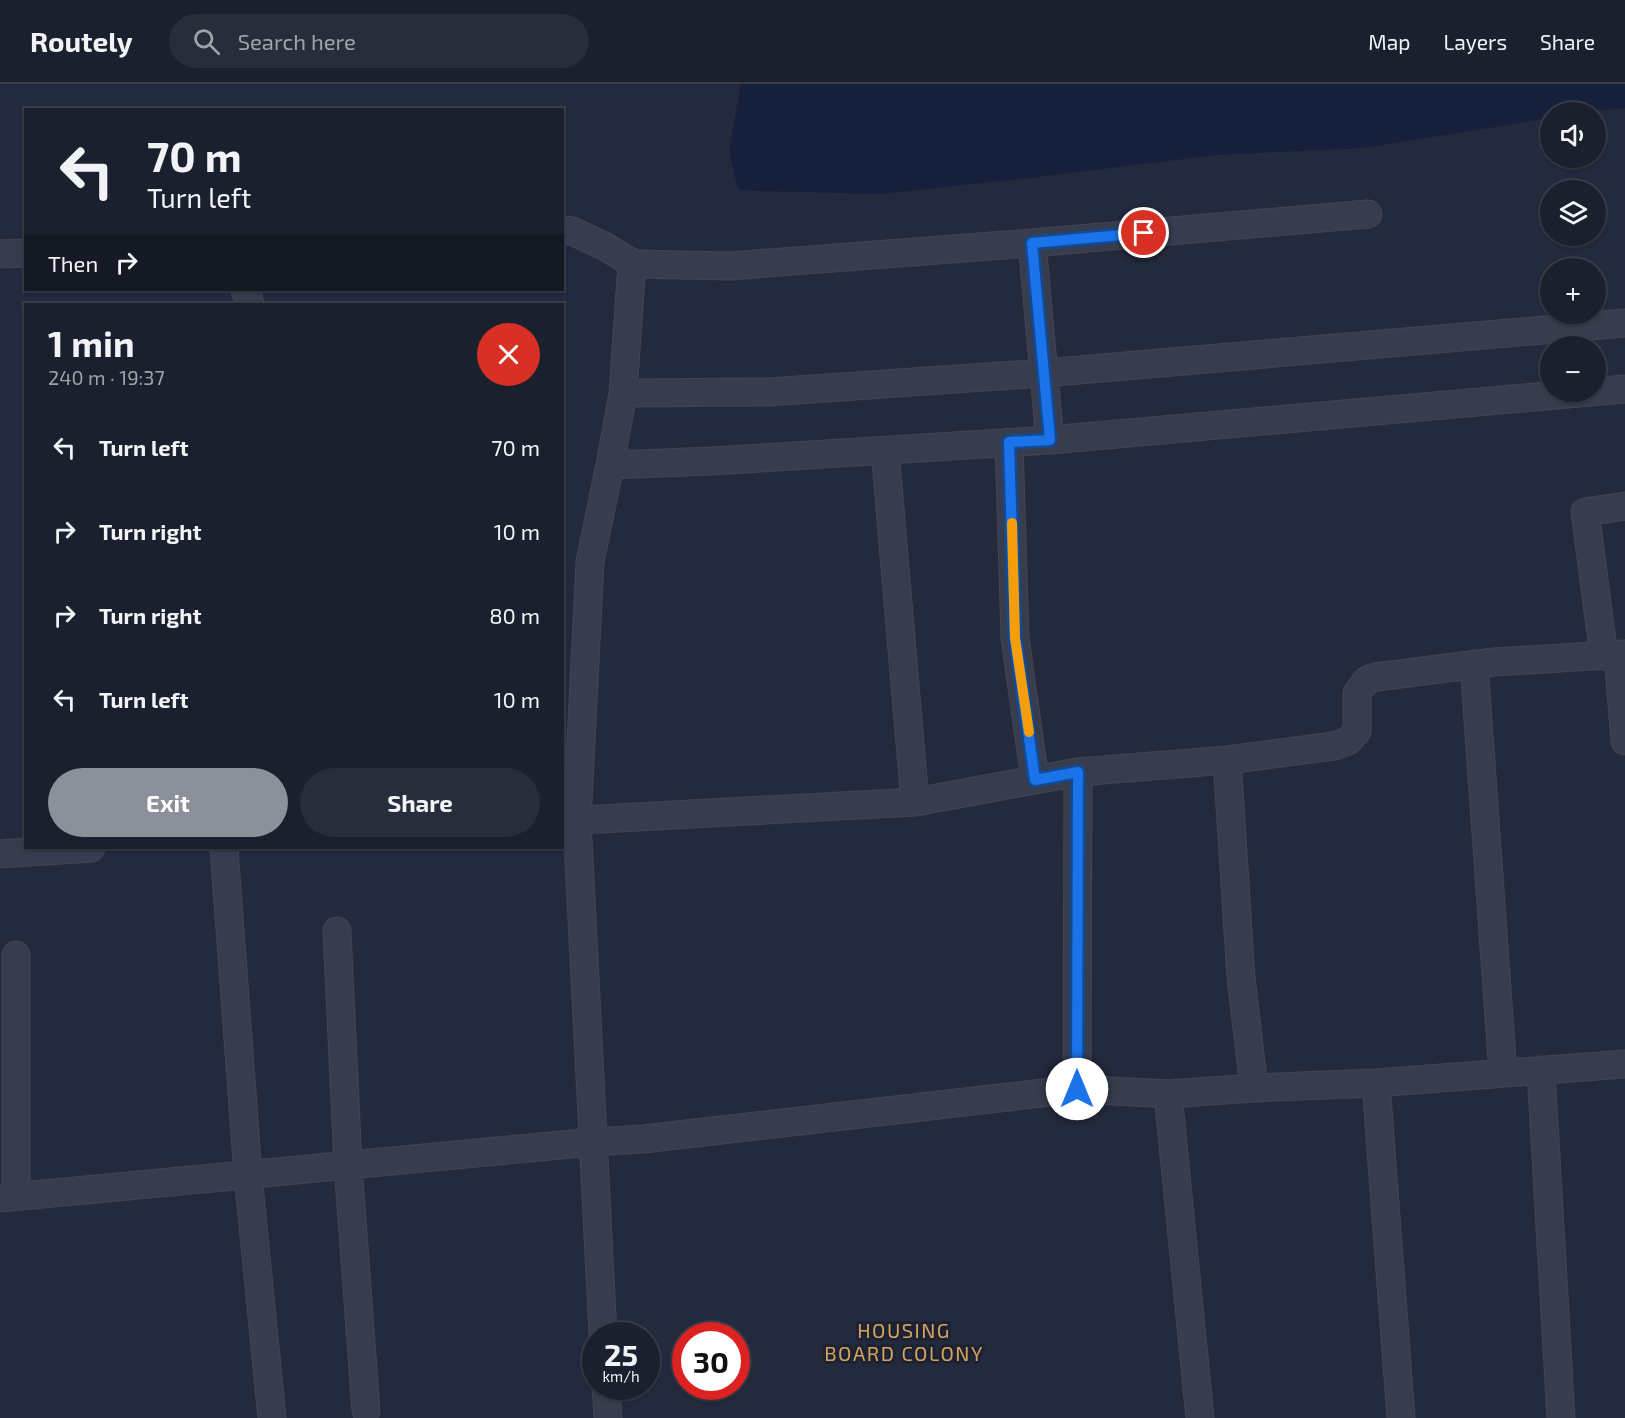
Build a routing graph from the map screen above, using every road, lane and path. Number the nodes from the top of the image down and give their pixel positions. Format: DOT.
graph roads {
  1 [pos="1368,214"];
  2 [pos="564,230"];
  3 [pos="1032,243"];
  4 [pos="24,253"];
  5 [pos="0,254"];
  6 [pos="634,264"];
  7 [pos="1625,323"];
  8 [pos="1044,373"];
  9 [pos="1625,389"];
  10 [pos="623,393"];
  11 [pos="1050,440"];
  12 [pos="1009,442"];
  13 [pos="885,450"];
  14 [pos="610,465"];
  15 [pos="1625,506"];
  16 [pos="1616,655"];
  17 [pos="1473,664"];
  18 [pos="1625,741"];
  19 [pos="1227,760"];
  20 [pos="1078,772"];
  21 [pos="1035,780"];
  22 [pos="915,802"];
  23 [pos="570,821"];
  24 [pos="76,849"];
  25 [pos="224,849"];
  26 [pos="0,854"];
  27 [pos="337,931"];
  28 [pos="16,955"];
  29 [pos="1625,1064"];
  30 [pos="1541,1070"];
  31 [pos="1503,1073"];
  32 [pos="1376,1083"];
  33 [pos="1254,1088"];
  34 [pos="1077,1089"];
  35 [pos="1168,1094"];
  36 [pos="593,1142"];
  37 [pos="348,1165"];
  38 [pos="248,1175"];
  39 [pos="8,1197"];
  40 [pos="602,1322"];
  41 [pos="607,1400"];
  42 [pos="366,1411"];
  43 [pos="272,1418"];
  44 [pos="608,1418"];
  45 [pos="1200,1418"];
  46 [pos="1401,1418"];
  47 [pos="1561,1418"];
  1 -- 3 [label="street"];
  2 -- 6 [label="street"];
  3 -- 6 [label="street"];
  3 -- 8 [label="street"];
  4 -- 5 [label="street"];
  6 -- 10 [label="street"];
  7 -- 8 [label="street"];
  8 -- 10 [label="street"];
  8 -- 11 [label="street"];
  9 -- 11 [label="street"];
  10 -- 14 [label="street"];
  11 -- 12 [label="street"];
  12 -- 13 [label="street"];
  12 -- 21 [label="street"];
  13 -- 14 [label="street"];
  13 -- 22 [label="street"];
  14 -- 23 [label="street"];
  15 -- 16 [label="street"];
  16 -- 17 [label="street"];
  16 -- 18 [label="street"];
  17 -- 19 [label="street"];
  17 -- 31 [label="street"];
  19 -- 20 [label="street"];
  19 -- 33 [label="street"];
  20 -- 21 [label="street"];
  20 -- 34 [label="street"];
  21 -- 22 [label="street"];
  22 -- 23 [label="street"];
  23 -- 36 [label="street"];
  24 -- 26 [label="street"];
  25 -- 38 [label="street"];
  27 -- 37 [label="street"];
  28 -- 39 [label="street"];
  29 -- 30 [label="street"];
  30 -- 31 [label="street"];
  30 -- 47 [label="street"];
  31 -- 32 [label="street"];
  32 -- 33 [label="street"];
  32 -- 46 [label="street"];
  33 -- 35 [label="street"];
  34 -- 35 [label="street"];
  34 -- 36 [label="street"];
  35 -- 45 [label="street"];
  36 -- 37 [label="street"];
  36 -- 40 [label="street"];
  37 -- 38 [label="street"];
  37 -- 42 [label="street"];
  38 -- 39 [label="street"];
  38 -- 43 [label="street"];
  41 -- 44 [label="street"];
}
